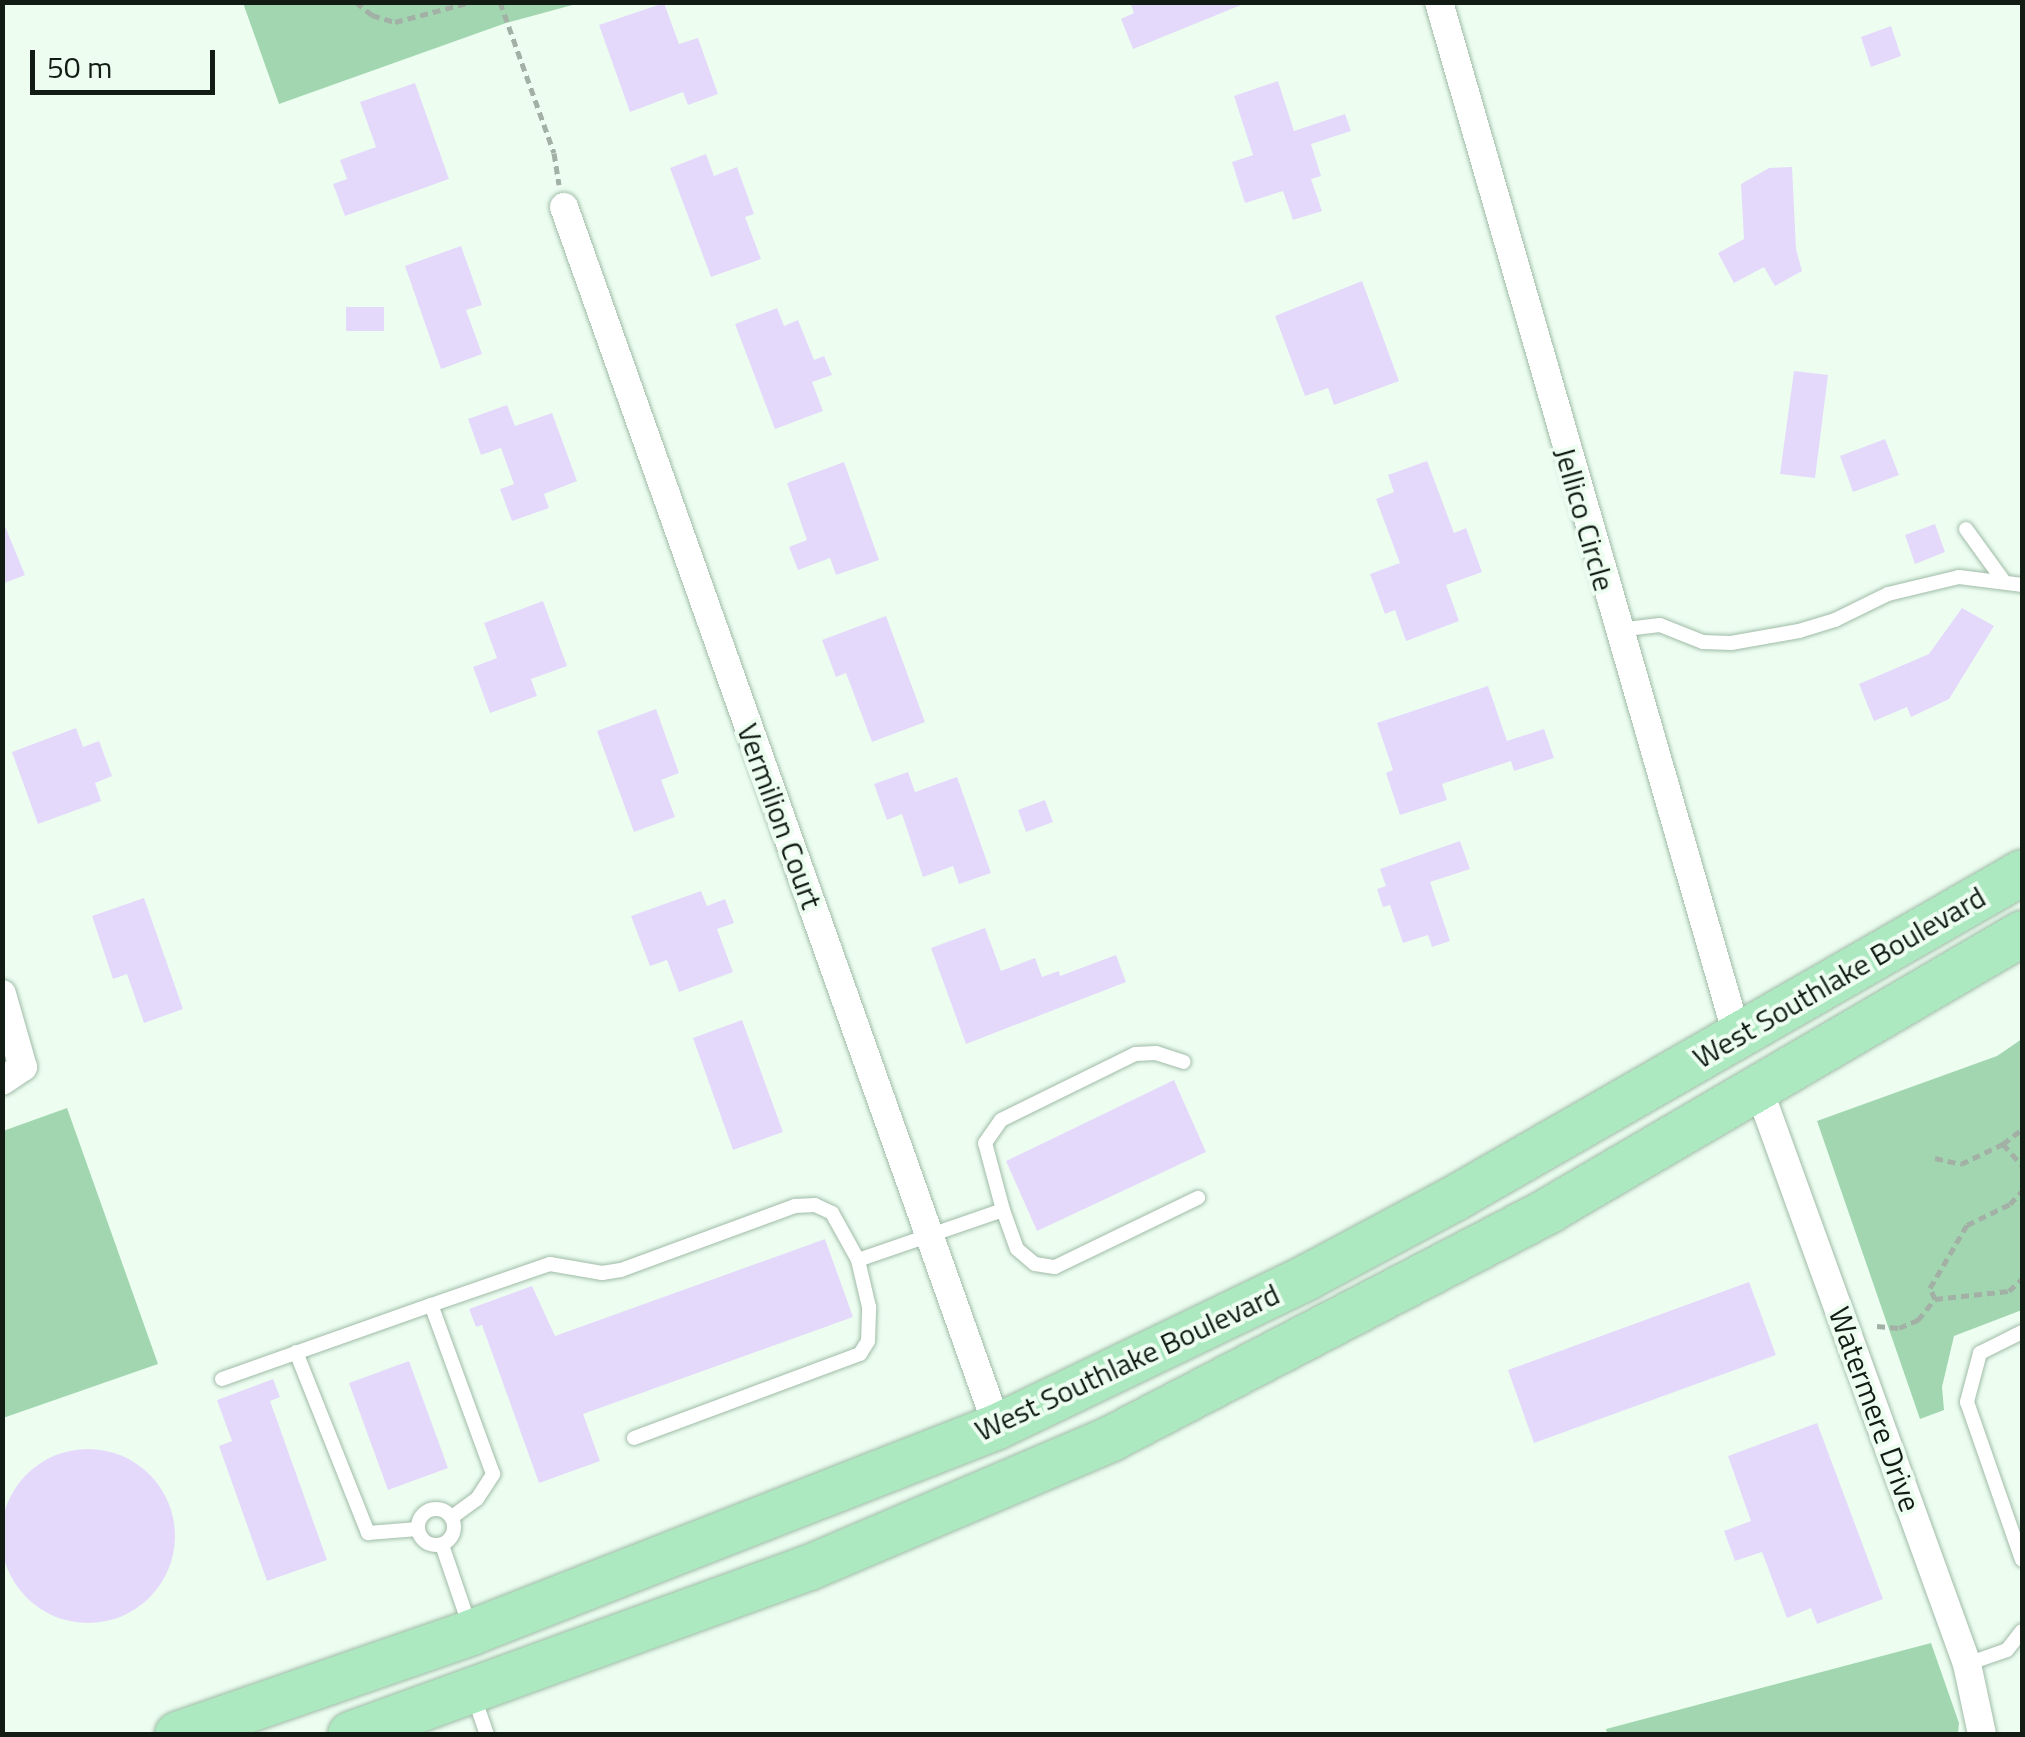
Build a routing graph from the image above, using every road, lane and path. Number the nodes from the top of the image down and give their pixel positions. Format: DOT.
graph roads {
  1 [pos="356,2"];
  2 [pos="471,2"];
  3 [pos="500,2"];
  4 [pos="1439,2"];
  5 [pos="564,207"];
  6 [pos="1966,529"];
  7 [pos="2002,579"];
  8 [pos="2022,585"];
  9 [pos="1617,630"];
  10 [pos="2022,872"];
  11 [pos="2022,933"];
  12 [pos="2,994"];
  13 [pos="1737,1034"];
  14 [pos="1184,1062"];
  15 [pos="13,1074"];
  16 [pos="1758,1088"];
  17 [pos="2022,1129"];
  18 [pos="2002,1144"];
  19 [pos="1935,1158"];
  20 [pos="2022,1165"];
  21 [pos="2022,1191"];
  22 [pos="1198,1198"];
  23 [pos="1003,1210"];
  24 [pos="929,1236"];
  25 [pos="858,1260"];
  26 [pos="2022,1278"];
  27 [pos="1935,1298"];
  28 [pos="431,1305"];
  29 [pos="1877,1326"];
  30 [pos="2022,1332"];
  31 [pos="296,1352"];
  32 [pos="222,1379"];
  33 [pos="997,1426"];
  34 [pos="634,1438"];
  35 [pos="452,1517"];
  36 [pos="418,1529"];
  37 [pos="442,1544"];
  38 [pos="2022,1560"];
  39 [pos="2022,1630"];
  40 [pos="471,1632"];
  41 [pos="1967,1664"];
  42 [pos="472,1692"];
  43 [pos="177,1734"];
  44 [pos="350,1734"];
  45 [pos="487,1734"];
  46 [pos="1982,1734"];
  1 -- 2 [label="path"];
  3 -- 5 [label="path"];
  4 -- 9 [label="street, Jellico Circle"];
  5 -- 24 [label="street, Vermilion Court"];
  6 -- 7 [label="lane"];
  7 -- 8 [label="lane"];
  7 -- 9 [label="lane"];
  9 -- 13 [label="street, Jellico Circle"];
  10 -- 13 [label="main road, West Southlake Boulevard"];
  11 -- 16 [label="main road, West Southlake Boulevard"];
  12 -- 15 [label="street"];
  13 -- 16 [label="main road"];
  13 -- 33 [label="main road, West Southlake Boulevard"];
  14 -- 23 [label="lane"];
  16 -- 41 [label="street, Watermere Drive"];
  16 -- 42 [label="main road, West Southlake Boulevard"];
  17 -- 18 [label="path"];
  18 -- 19 [label="path"];
  18 -- 20 [label="path"];
  21 -- 27 [label="path"];
  22 -- 23 [label="lane"];
  23 -- 24 [label="lane"];
  24 -- 25 [label="lane"];
  24 -- 33 [label="street, Vermilion Court"];
  25 -- 28 [label="lane"];
  25 -- 34 [label="lane"];
  26 -- 27 [label="path"];
  27 -- 29 [label="path"];
  28 -- 31 [label="lane"];
  28 -- 35 [label="lane"];
  30 -- 38 [label="lane"];
  31 -- 32 [label="lane"];
  31 -- 36 [label="lane"];
  33 -- 40 [label="main road, West Southlake Boulevard"];
  35 -- 36 [label="lane"];
  35 -- 37 [label="lane"];
  36 -- 37 [label="lane"];
  37 -- 40 [label="lane"];
  39 -- 41 [label="lane"];
  40 -- 42 [label="main road"];
  40 -- 43 [label="main road, West Southlake Boulevard"];
  41 -- 46 [label="street, Watermere Drive"];
  42 -- 44 [label="main road, West Southlake Boulevard"];
  42 -- 45 [label="lane"];
}
